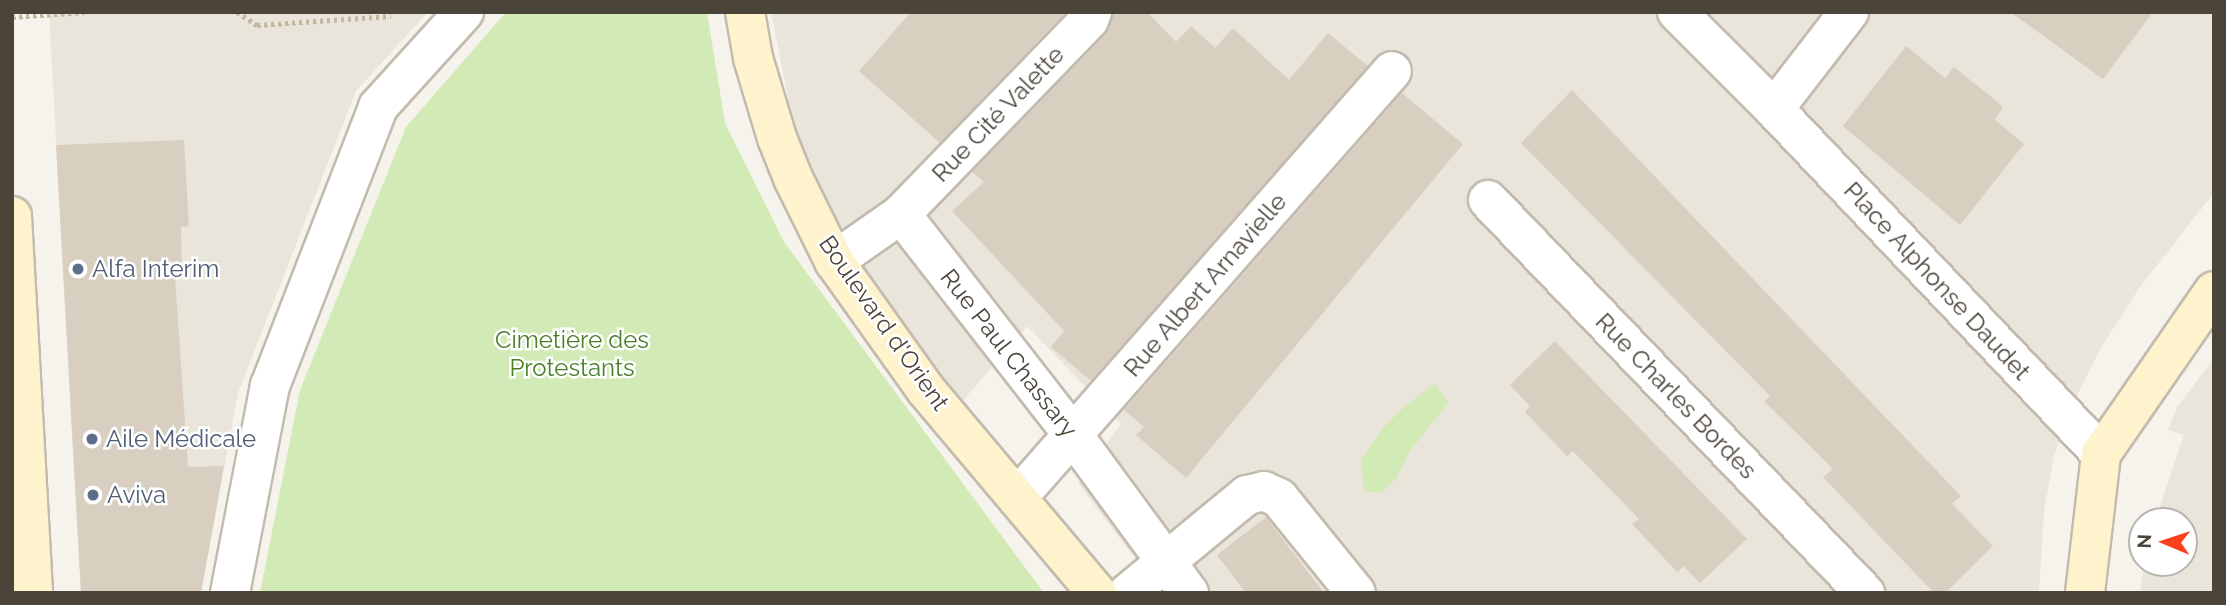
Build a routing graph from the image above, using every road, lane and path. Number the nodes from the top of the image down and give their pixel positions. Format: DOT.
graph roads {
  1 [pos="85,12"];
  2 [pos="237,12"];
  3 [pos="394,12"];
  4 [pos="464,12"];
  5 [pos="745,12"];
  6 [pos="1092,12"];
  7 [pos="1677,12"];
  8 [pos="1849,12"];
  9 [pos="12,17"];
  10 [pos="1392,71"];
  11 [pos="1773,108"];
  12 [pos="1488,200"];
  13 [pos="901,214"];
  14 [pos="12,216"];
  15 [pos="834,261"];
  16 [pos="2214,291"];
  17 [pos="1073,435"];
  18 [pos="2101,454"];
  19 [pos="1017,498"];
  20 [pos="1164,560"];
  21 [pos="33,593"];
  22 [pos="230,593"];
  23 [pos="1097,593"];
  24 [pos="1128,593"];
  25 [pos="1189,593"];
  26 [pos="1356,593"];
  27 [pos="1865,593"];
  28 [pos="2085,593"];
  1 -- 9 [label="path"];
  2 -- 3 [label="path"];
  4 -- 22 [label="street"];
  5 -- 15 [label="street, Boulevard d'Orient"];
  6 -- 13 [label="street, Rue Cité Valette"];
  7 -- 11 [label="street, Place Alphonse Daudet"];
  8 -- 11 [label="street"];
  10 -- 17 [label="street, Rue Albert Arnavielle"];
  11 -- 18 [label="street, Place Alphonse Daudet"];
  12 -- 27 [label="street, Rue Charles Bordes"];
  13 -- 15 [label="street"];
  13 -- 17 [label="street, Rue Paul Chassary"];
  14 -- 21 [label="street"];
  15 -- 19 [label="street, Boulevard d'Orient"];
  16 -- 18 [label="street"];
  17 -- 19 [label="street, Rue Albert Arnavielle"];
  17 -- 20 [label="street, Rue Paul Chassary"];
  18 -- 28 [label="street"];
  19 -- 23 [label="street, Boulevard d'Orient"];
  20 -- 24 [label="street"];
  20 -- 25 [label="street, Rue Paul Chassary"];
  20 -- 26 [label="street"];
}
